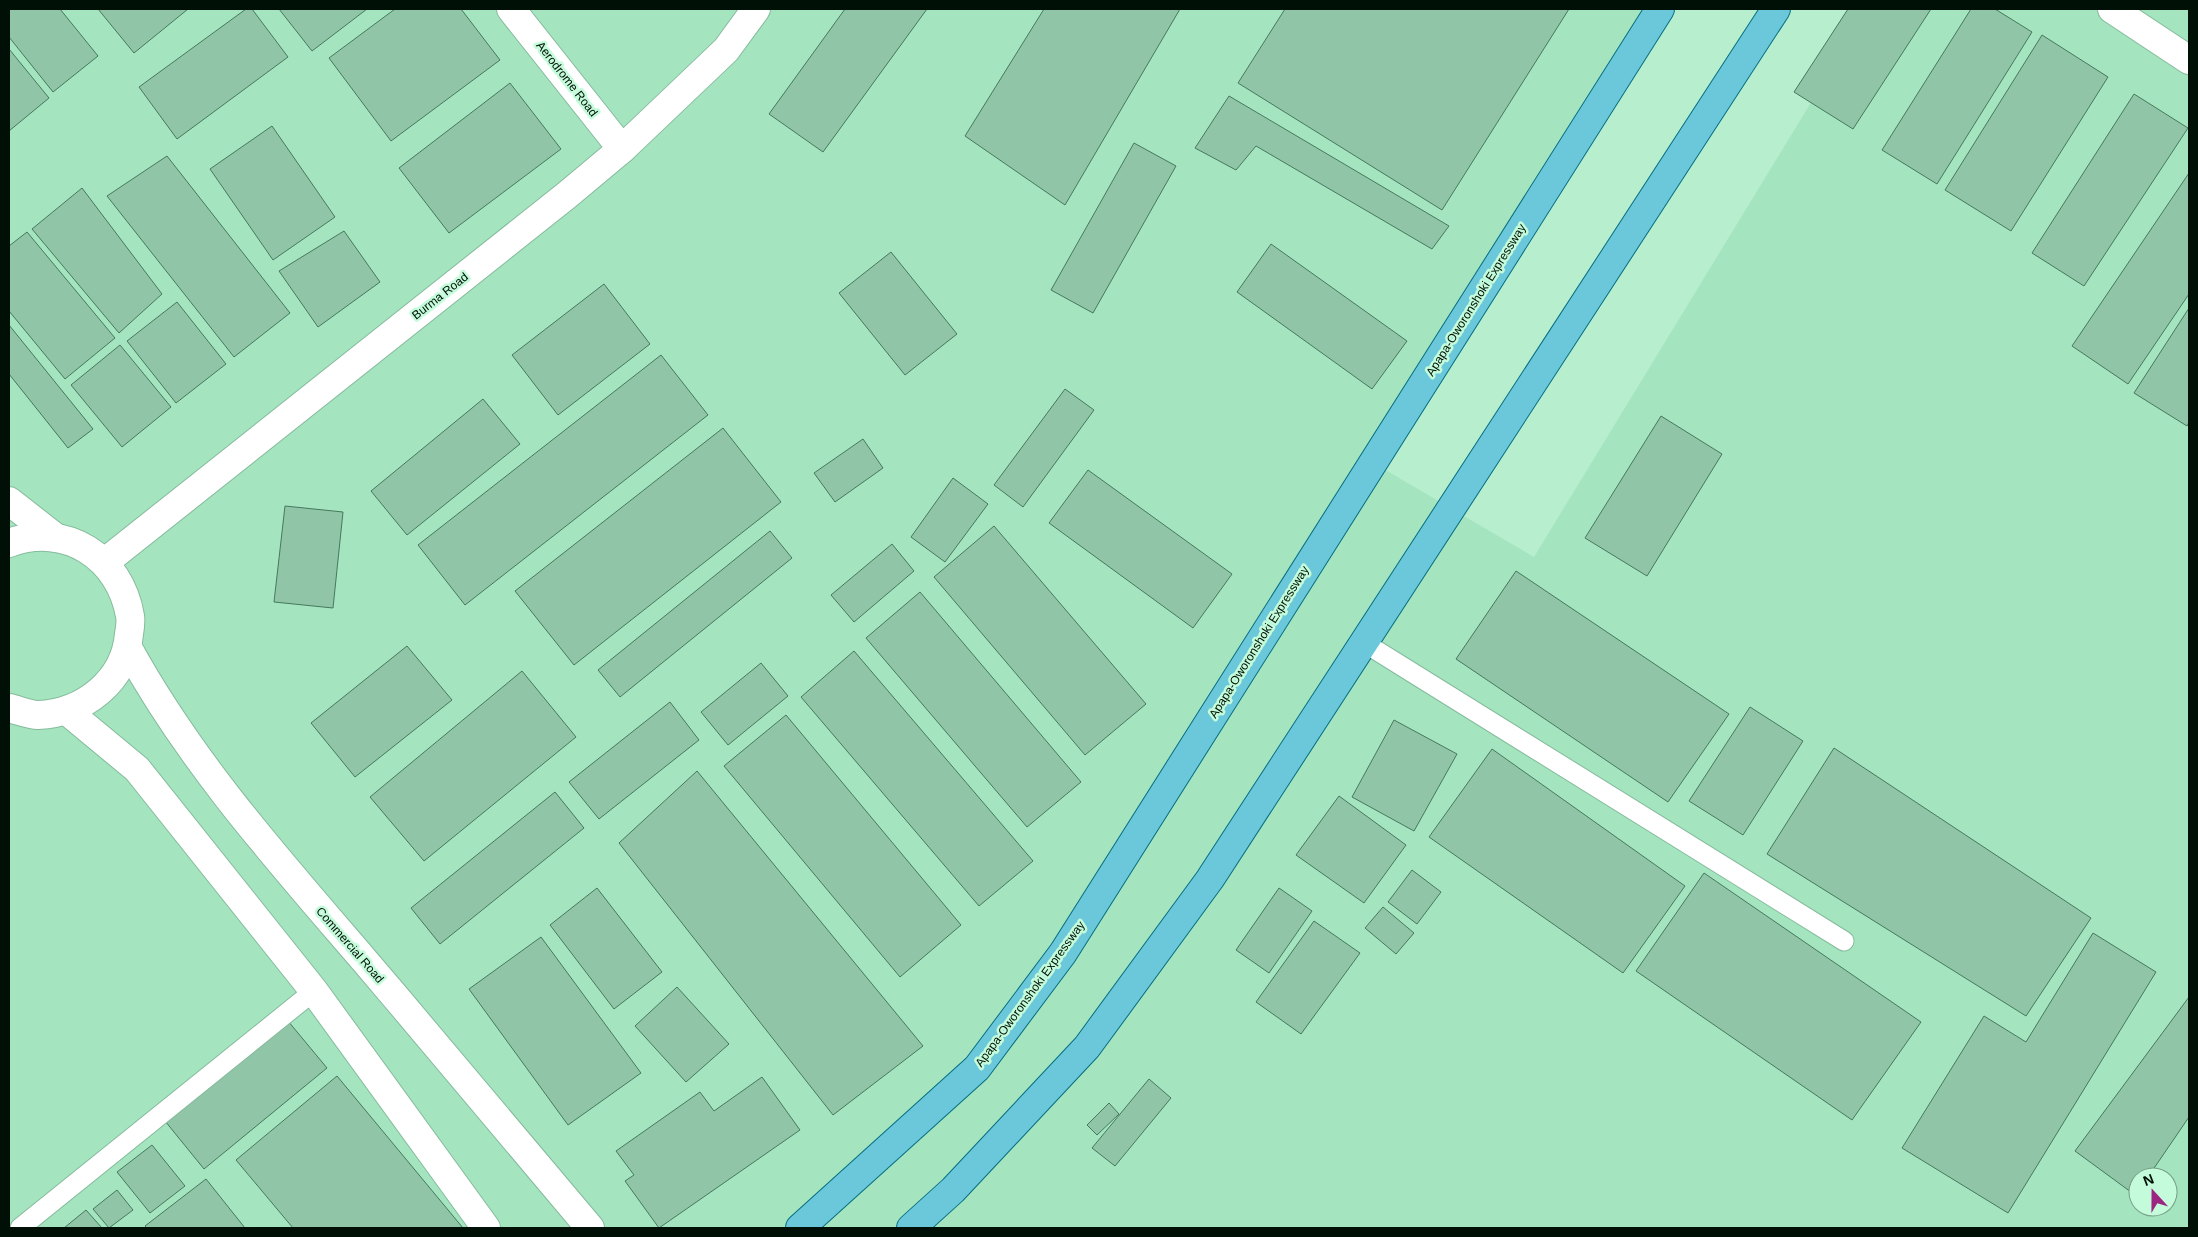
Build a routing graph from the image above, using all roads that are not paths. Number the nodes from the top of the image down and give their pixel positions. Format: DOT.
graph roads {
  1 [pos="512,9"];
  2 [pos="756,9"];
  3 [pos="1660,9"];
  4 [pos="1776,9"];
  5 [pos="2112,9"];
  6 [pos="2189,60"];
  7 [pos="622,149"];
  8 [pos="9,501"];
  9 [pos="56,537"];
  10 [pos="9,543"];
  11 [pos="105,562"];
  12 [pos="1362,642"];
  13 [pos="128,648"];
  14 [pos="9,708"];
  15 [pos="67,711"];
  16 [pos="1844,941"];
  17 [pos="314,991"];
  18 [pos="20,1228"];
  19 [pos="486,1228"];
  20 [pos="590,1228"];
  21 [pos="800,1228"];
  22 [pos="911,1228"];
  1 -- 7 [label="main road, Aerodrome Road"];
  2 -- 7 [label="main road, Burma Road"];
  3 -- 21 [label="main road, Apapa-Oworonshoki Expressway"];
  4 -- 12 [label="main road"];
  5 -- 6 [label="main road"];
  7 -- 11 [label="main road, Burma Road"];
  8 -- 9 [label="main road"];
  9 -- 10 [label="main road"];
  9 -- 11 [label="main road"];
  11 -- 13 [label="main road"];
  12 -- 16 [label="lane"];
  12 -- 22 [label="main road"];
  13 -- 15 [label="main road"];
  13 -- 20 [label="main road, Commercial Road"];
  14 -- 15 [label="main road"];
  15 -- 17 [label="main road"];
  17 -- 18 [label="lane"];
  17 -- 19 [label="main road"];
}
